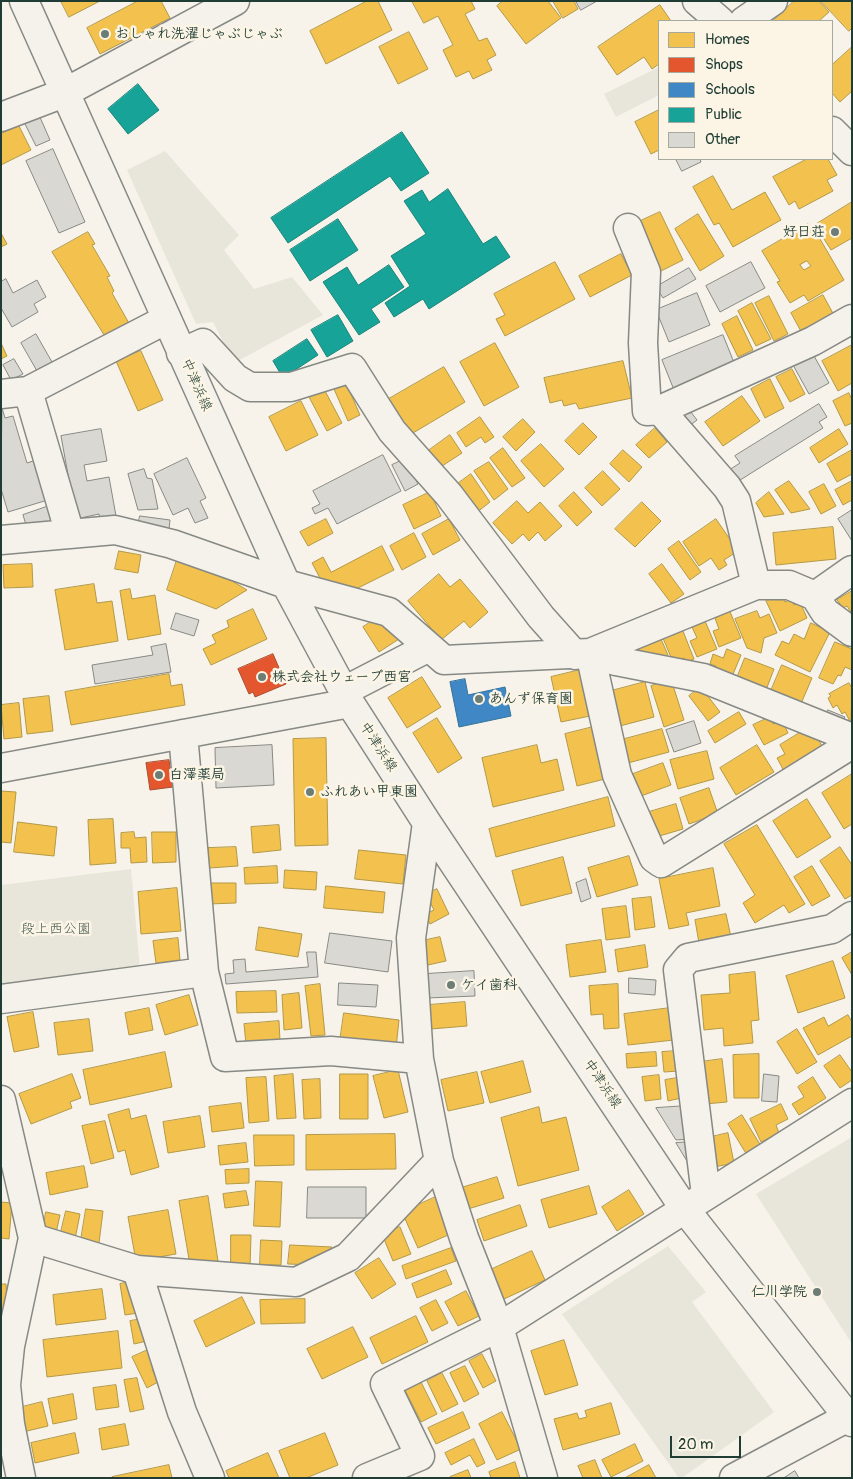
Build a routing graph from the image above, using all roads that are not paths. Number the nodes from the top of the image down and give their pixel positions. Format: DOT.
graph roads {
  1 [pos="24,1"];
  2 [pos="235,1"];
  3 [pos="696,1"];
  4 [pos="773,1"];
  5 [pos="719,20"];
  6 [pos="745,20"];
  7 [pos="64,93"];
  8 [pos="1,117"];
  9 [pos="833,133"];
  10 [pos="852,151"];
  11 [pos="628,228"];
  12 [pos="166,319"];
  13 [pos="852,319"];
  14 [pos="181,353"];
  15 [pos="28,391"];
  16 [pos="1,394"];
  17 [pos="660,410"];
  18 [pos="70,534"];
  19 [pos="1,540"];
  20 [pos="852,570"];
  21 [pos="286,584"];
  22 [pos="756,585"];
  23 [pos="815,596"];
  24 [pos="852,632"];
  25 [pos="429,647"];
  26 [pos="583,654"];
  27 [pos="347,697"];
  28 [pos="183,734"];
  29 [pos="852,742"];
  30 [pos="1,768"];
  31 [pos="427,823"];
  32 [pos="852,916"];
  33 [pos="204,972"];
  34 [pos="1,999"];
  35 [pos="420,1059"];
  36 [pos="1,1100"];
  37 [pos="852,1102"];
  38 [pos="439,1161"];
  39 [pos="695,1201"];
  40 [pos="33,1238"];
  41 [pos="137,1270"];
  42 [pos="499,1327"];
  43 [pos="850,1418"];
  44 [pos="21,1478"];
  45 [pos="210,1478"];
  46 [pos="367,1478"];
  47 [pos="543,1478"];
  48 [pos="734,1478"];
  1 -- 7 [label="street, 中津浜線"];
  2 -- 7 [label="street"];
  3 -- 5 [label="street"];
  4 -- 6 [label="street"];
  7 -- 8 [label="street"];
  7 -- 12 [label="street, 中津浜線"];
  9 -- 10 [label="street"];
  11 -- 17 [label="street"];
  12 -- 14 [label="street, 中津浜線"];
  12 -- 15 [label="street"];
  13 -- 17 [label="street"];
  14 -- 21 [label="street, 中津浜線"];
  14 -- 26 [label="street"];
  15 -- 16 [label="street"];
  15 -- 18 [label="street"];
  17 -- 22 [label="street"];
  18 -- 19 [label="street"];
  18 -- 21 [label="street"];
  20 -- 23 [label="street"];
  21 -- 25 [label="street"];
  21 -- 27 [label="street, 中津浜線"];
  22 -- 23 [label="street"];
  22 -- 26 [label="street"];
  23 -- 24 [label="street"];
  25 -- 26 [label="street"];
  25 -- 27 [label="street"];
  26 -- 29 [label="street"];
  26 -- 29 [label="street"];
  27 -- 28 [label="street"];
  27 -- 31 [label="street, 中津浜線"];
  28 -- 30 [label="street"];
  28 -- 33 [label="street"];
  31 -- 35 [label="street"];
  31 -- 39 [label="street, 中津浜線"];
  32 -- 39 [label="street"];
  33 -- 34 [label="street"];
  33 -- 35 [label="street"];
  35 -- 38 [label="street"];
  36 -- 40 [label="street"];
  37 -- 39 [label="street"];
  38 -- 41 [label="street"];
  38 -- 42 [label="street"];
  39 -- 42 [label="street"];
  39 -- 43 [label="street, 中津浜線"];
  40 -- 41 [label="street"];
  40 -- 44 [label="street"];
  41 -- 45 [label="street"];
  42 -- 46 [label="street"];
  42 -- 47 [label="street"];
  43 -- 48 [label="street"];
}
